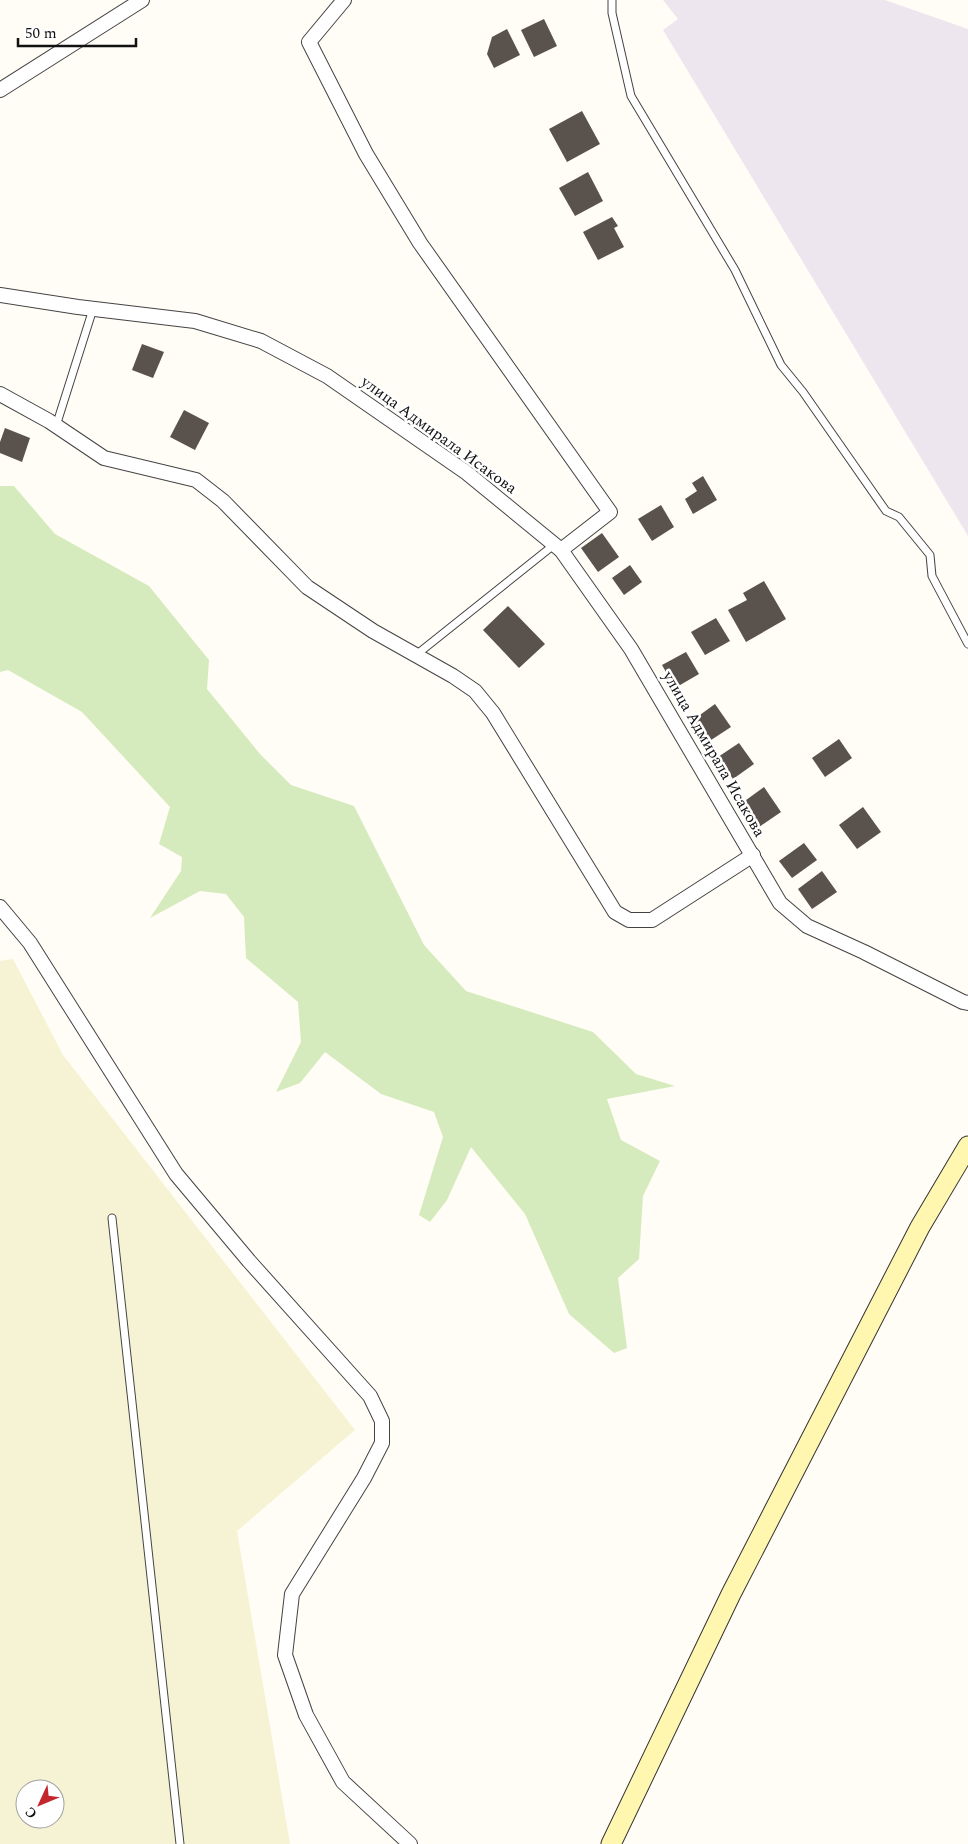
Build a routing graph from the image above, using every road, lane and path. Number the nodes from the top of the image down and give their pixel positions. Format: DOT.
graph roads {
  1 [pos="142,0"];
  2 [pos="344,0"];
  3 [pos="612,0"];
  4 [pos="0,90"];
  5 [pos="0,295"];
  6 [pos="93,308"];
  7 [pos="0,394"];
  8 [pos="56,426"];
  9 [pos="558,547"];
  10 [pos="968,644"];
  11 [pos="416,655"];
  12 [pos="753,855"];
  13 [pos="0,907"];
  14 [pos="968,1003"];
  15 [pos="968,1146"];
  16 [pos="112,1218"];
  17 [pos="180,1844"];
  18 [pos="410,1844"];
  19 [pos="611,1844"];
  1 -- 4 [label="street"];
  2 -- 9 [label="street"];
  3 -- 10 [label="lane"];
  5 -- 6 [label="street, улица Адмирала Исакова"];
  6 -- 8 [label="lane"];
  6 -- 9 [label="street, улица Адмирала Исакова"];
  7 -- 8 [label="street"];
  8 -- 11 [label="street"];
  9 -- 11 [label="lane"];
  9 -- 12 [label="street, улица Адмирала Исакова"];
  11 -- 12 [label="street"];
  12 -- 14 [label="street, улица Адмирала Исакова"];
  13 -- 18 [label="street"];
  15 -- 19 [label="main road"];
  16 -- 17 [label="lane"];
}
